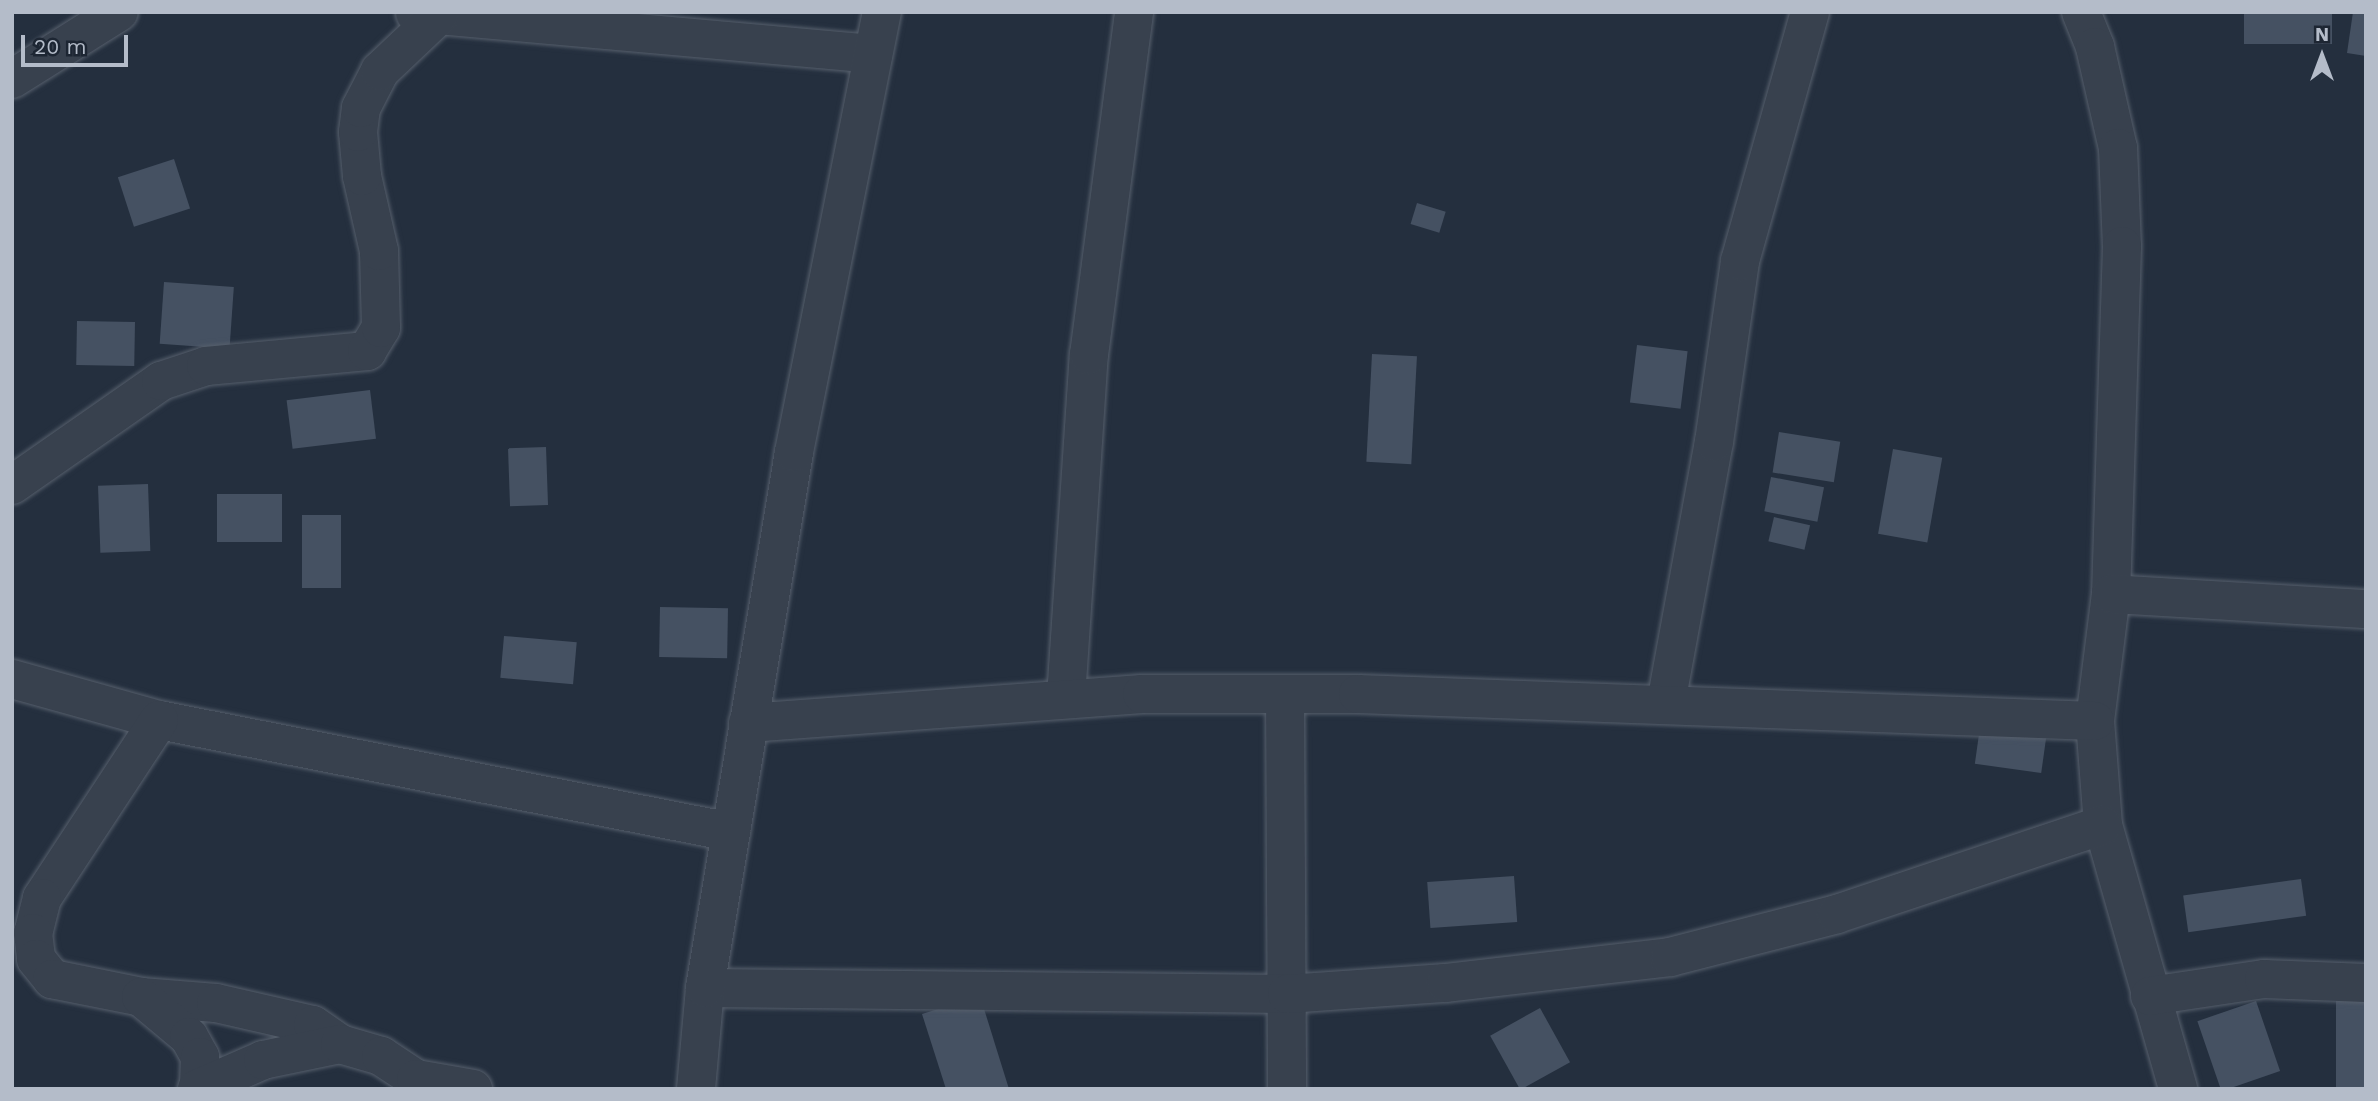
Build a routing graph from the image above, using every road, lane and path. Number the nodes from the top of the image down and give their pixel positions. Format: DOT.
graph roads {
  1 [pos="119,12"];
  2 [pos="882,12"];
  3 [pos="1134,12"];
  4 [pos="1810,12"];
  5 [pos="2081,12"];
  6 [pos="422,13"];
  7 [pos="873,54"];
  8 [pos="12,79"];
  9 [pos="12,485"];
  10 [pos="2111,594"];
  11 [pos="2366,610"];
  12 [pos="12,679"];
  13 [pos="1285,694"];
  14 [pos="1066,698"];
  15 [pos="1666,703"];
  16 [pos="159,720"];
  17 [pos="2095,721"];
  18 [pos="748,723"];
  19 [pos="2103,825"];
  20 [pos="731,832"];
  21 [pos="2366,983"];
  22 [pos="705,988"];
  23 [pos="1287,994"];
  24 [pos="2150,996"];
  25 [pos="141,997"];
  26 [pos="340,1044"];
  27 [pos="416,1084"];
  28 [pos="198,1087"];
  29 [pos="472,1089"];
  30 [pos="696,1089"];
  31 [pos="1287,1089"];
  32 [pos="2178,1089"];
  1 -- 8 [label="street"];
  2 -- 7 [label="street"];
  3 -- 14 [label="street"];
  4 -- 15 [label="street"];
  5 -- 10 [label="street"];
  6 -- 7 [label="street"];
  6 -- 9 [label="street"];
  7 -- 18 [label="street"];
  10 -- 11 [label="street"];
  10 -- 17 [label="street"];
  12 -- 16 [label="street"];
  13 -- 14 [label="street"];
  13 -- 15 [label="street"];
  13 -- 23 [label="street"];
  14 -- 18 [label="street"];
  15 -- 17 [label="street"];
  16 -- 20 [label="street"];
  16 -- 25 [label="street"];
  17 -- 19 [label="street"];
  18 -- 20 [label="street"];
  19 -- 23 [label="street"];
  19 -- 24 [label="street"];
  20 -- 22 [label="street"];
  21 -- 24 [label="street"];
  22 -- 23 [label="street"];
  22 -- 30 [label="street"];
  23 -- 31 [label="street"];
  24 -- 32 [label="street"];
  25 -- 26 [label="street"];
  25 -- 28 [label="street"];
  26 -- 27 [label="street"];
  26 -- 28 [label="street"];
  27 -- 29 [label="street"];
}
